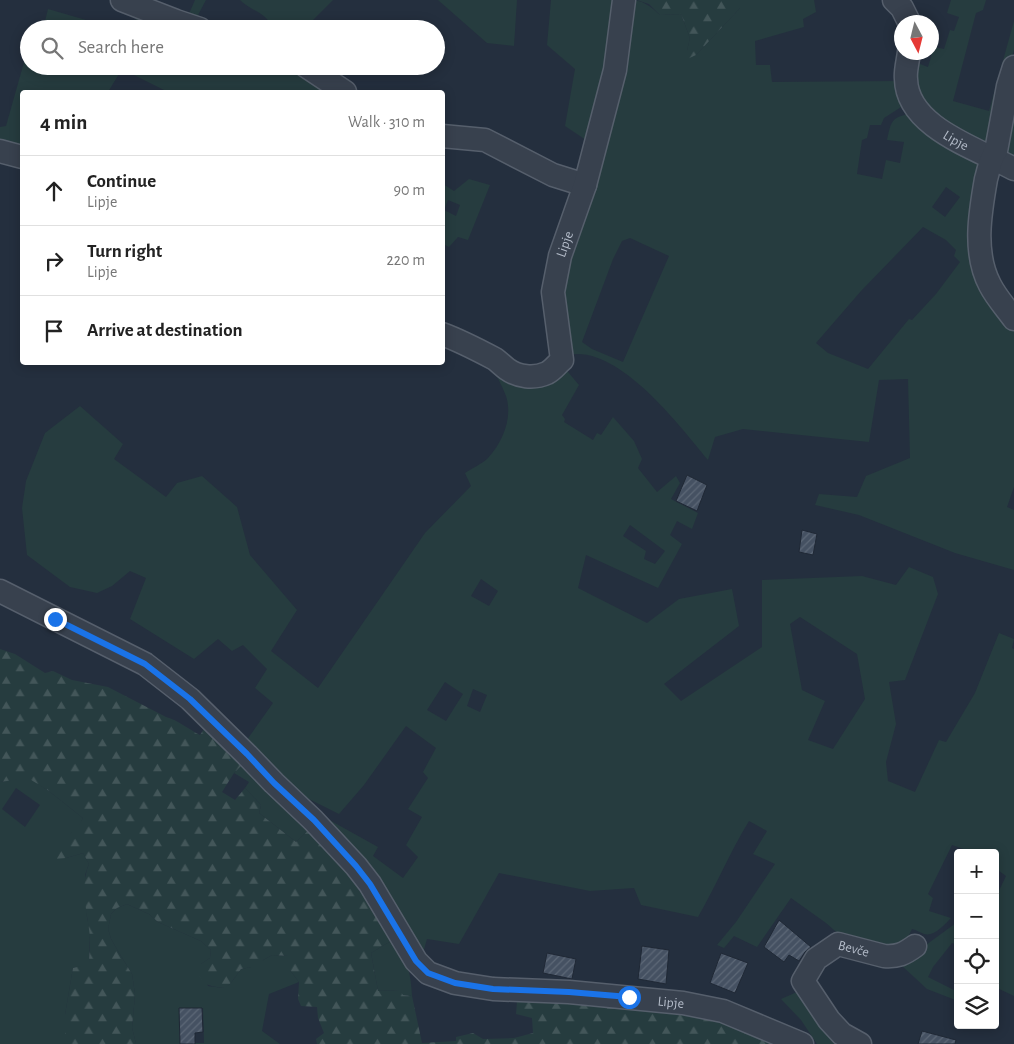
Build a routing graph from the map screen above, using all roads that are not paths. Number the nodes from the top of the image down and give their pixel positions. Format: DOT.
graph roads {
  1 [pos="122,0"];
  2 [pos="624,0"];
  3 [pos="894,0"];
  4 [pos="906,15"];
  5 [pos="173,20"];
  6 [pos="908,60"];
  7 [pos="1014,67"];
  8 [pos="320,75"];
  9 [pos="342,90"];
  10 [pos="445,136"];
  11 [pos="0,151"];
  12 [pos="20,156"];
  13 [pos="1002,162"];
  14 [pos="585,185"];
  15 [pos="1014,319"];
  16 [pos="445,335"];
  17 [pos="0,591"];
  18 [pos="915,946"];
  19 [pos="802,1044"];
  20 [pos="860,1044"];
  1 -- 5 [label="street"];
  2 -- 14 [label="street, Lipje"];
  3 -- 4 [label="street"];
  6 -- 13 [label="street, Lipje"];
  7 -- 13 [label="street"];
  8 -- 9 [label="street"];
  10 -- 14 [label="street"];
  11 -- 12 [label="street"];
  13 -- 15 [label="street"];
  14 -- 16 [label="street, Lipje"];
  17 -- 19 [label="street, Lipje"];
  18 -- 20 [label="street, Bevče"];
}
